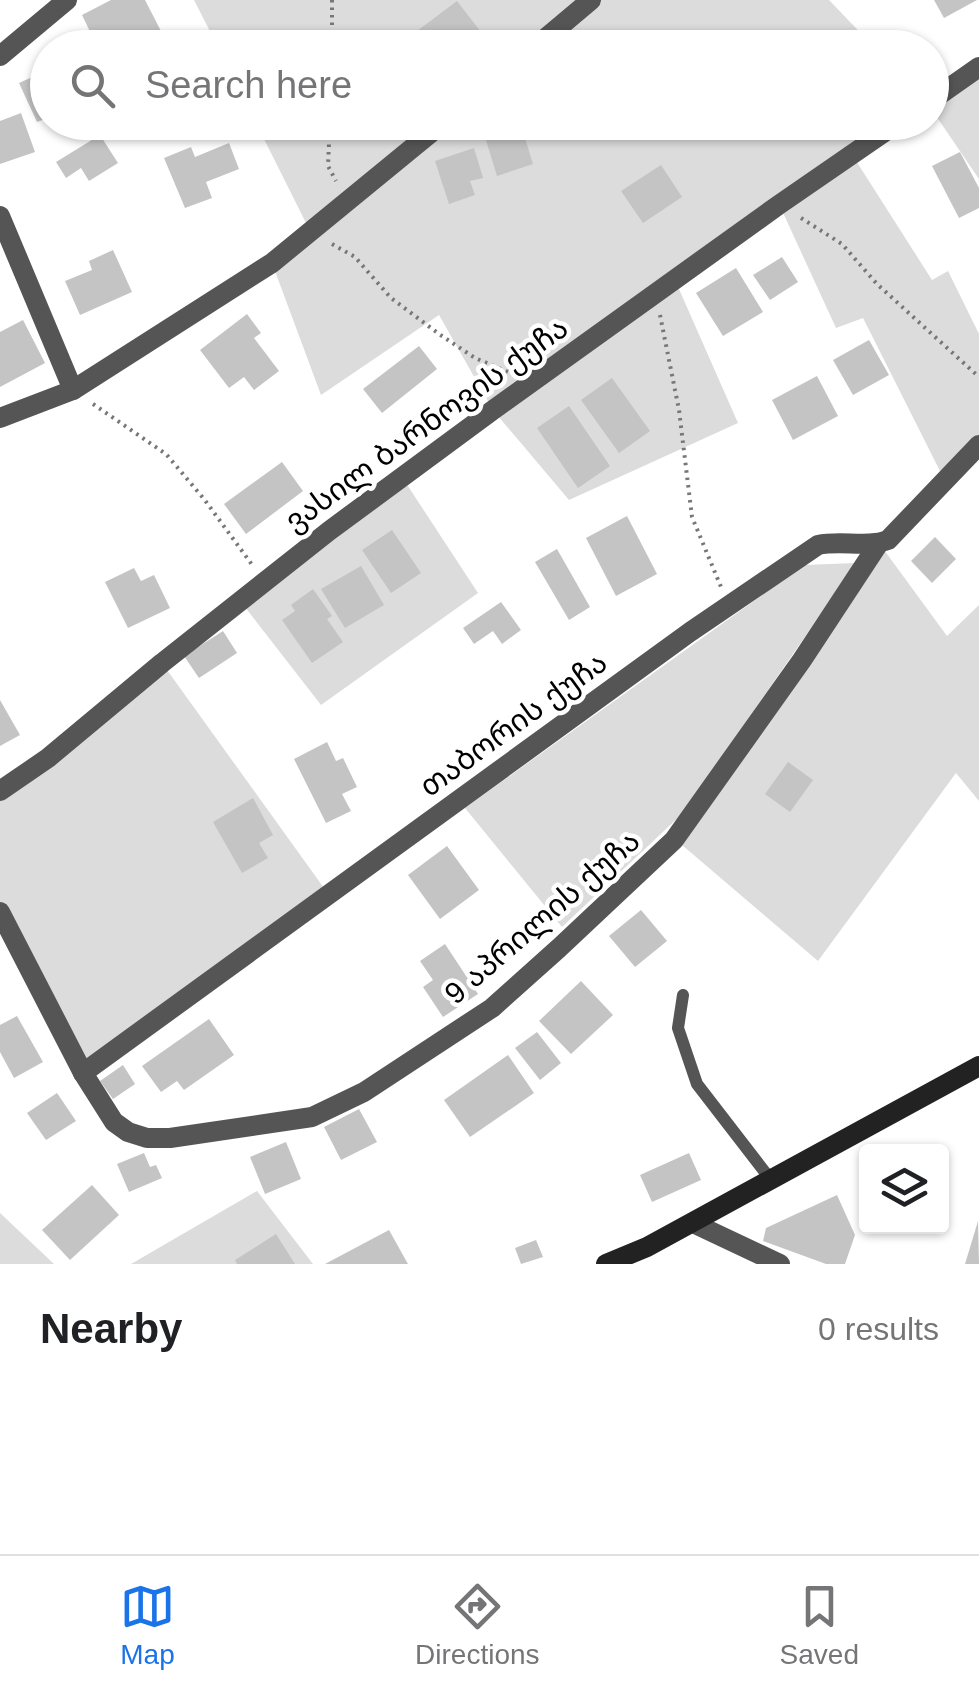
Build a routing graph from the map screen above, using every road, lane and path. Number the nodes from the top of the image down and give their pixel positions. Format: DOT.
graph roads {
  1 [pos="67,0"];
  2 [pos="332,0"];
  3 [pos="592,0"];
  4 [pos="31,30"];
  5 [pos="332,30"];
  6 [pos="556,30"];
  7 [pos="30,31"];
  8 [pos="0,56"];
  9 [pos="979,67"];
  10 [pos="949,88"];
  11 [pos="329,140"];
  12 [pos="422,140"];
  13 [pos="874,140"];
  14 [pos="348,202"];
  15 [pos="780,204"];
  16 [pos="0,216"];
  17 [pos="310,231"];
  18 [pos="656,293"];
  19 [pos="979,377"];
  20 [pos="524,387"];
  21 [pos="73,390"];
  22 [pos="0,418"];
  23 [pos="979,445"];
  24 [pos="878,544"];
  25 [pos="265,582"];
  26 [pos="729,605"];
  27 [pos="0,792"];
  28 [pos="0,912"];
  29 [pos="683,996"];
  30 [pos="979,1066"];
  31 [pos="82,1073"];
  32 [pos="771,1180"];
  33 [pos="692,1223"];
  34 [pos="647,1256"];
  35 [pos="606,1264"];
  36 [pos="780,1264"];
  1 -- 4 [label="street"];
  2 -- 5 [label="path"];
  3 -- 6 [label="street"];
  7 -- 8 [label="street"];
  9 -- 10 [label="street"];
  11 -- 14 [label="path"];
  12 -- 14 [label="street"];
  13 -- 15 [label="street, ვასილ ბარნოვის ქუჩა"];
  14 -- 17 [label="street"];
  15 -- 18 [label="street, ვასილ ბარნოვის ქუჩა"];
  15 -- 19 [label="path"];
  16 -- 21 [label="street"];
  17 -- 20 [label="path"];
  17 -- 21 [label="street"];
  18 -- 20 [label="street, ვასილ ბარნოვის ქუჩა"];
  18 -- 26 [label="path"];
  20 -- 25 [label="street, ვასილ ბარნოვის ქუჩა"];
  21 -- 22 [label="street"];
  21 -- 25 [label="path"];
  23 -- 24 [label="street"];
  24 -- 26 [label="street, თაბორის ქუჩა"];
  24 -- 31 [label="street, 9 აპრილის ქუჩა"];
  25 -- 27 [label="street, ვასილ ბარნოვის ქუჩა"];
  26 -- 31 [label="street, თაბორის ქუჩა"];
  28 -- 31 [label="street, 9 აპრილის ქუჩა"];
  29 -- 32 [label="lane"];
  30 -- 32 [label="main road"];
  32 -- 33 [label="main road"];
  33 -- 34 [label="main road"];
  33 -- 36 [label="street"];
  34 -- 35 [label="main road"];
}
